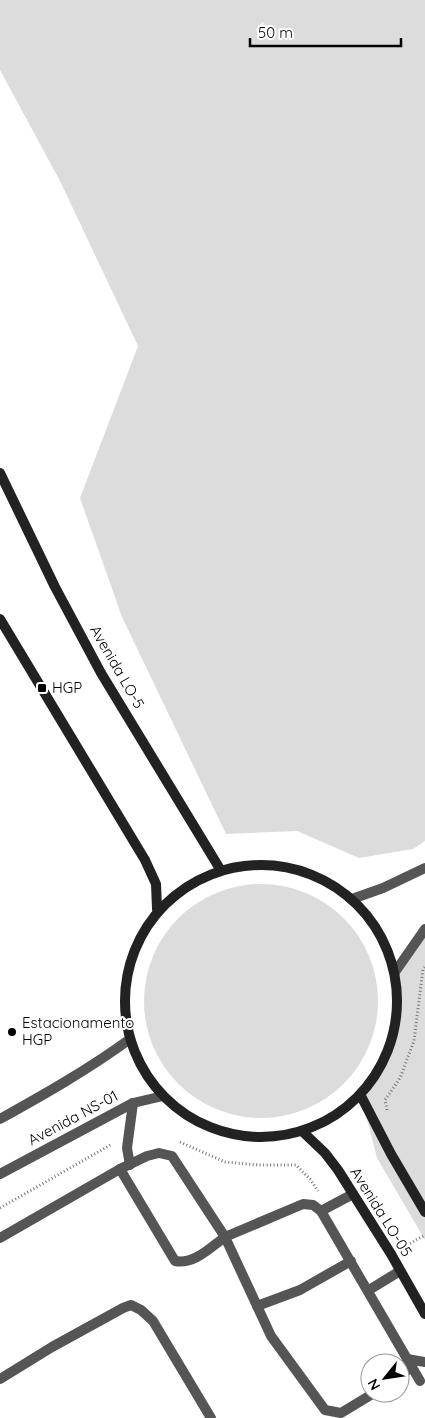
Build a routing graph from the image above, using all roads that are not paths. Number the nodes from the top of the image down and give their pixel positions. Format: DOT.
graph roads {
  1 [pos="0,473"];
  2 [pos="0,619"];
  3 [pos="425,868"];
  4 [pos="220,869"];
  5 [pos="352,899"];
  6 [pos="157,909"];
  7 [pos="425,929"];
  8 [pos="394,972"];
  9 [pos="130,1039"];
  10 [pos="163,1096"];
  11 [pos="361,1096"];
  12 [pos="133,1104"];
  13 [pos="0,1119"];
  14 [pos="304,1132"];
  15 [pos="125,1167"];
  16 [pos="0,1176"];
  17 [pos="353,1194"];
  18 [pos="324,1209"];
  19 [pos="425,1212"];
  20 [pos="225,1237"];
  21 [pos="0,1238"];
  22 [pos="350,1261"];
  23 [pos="400,1271"];
  24 [pos="368,1290"];
  25 [pos="257,1306"];
  26 [pos="425,1314"];
  27 [pos="404,1353"];
  28 [pos="425,1362"];
  29 [pos="410,1363"];
  30 [pos="0,1379"];
  31 [pos="420,1381"];
  32 [pos="360,1401"];
  33 [pos="211,1418"];
  1 -- 4 [label="main road, Avenida LO-5"];
  2 -- 6 [label="main road"];
  3 -- 5 [label="street"];
  4 -- 5 [label="main road"];
  4 -- 6 [label="main road"];
  5 -- 8 [label="main road"];
  6 -- 9 [label="main road"];
  7 -- 8 [label="street"];
  8 -- 11 [label="main road"];
  9 -- 10 [label="main road"];
  9 -- 13 [label="street"];
  10 -- 12 [label="street, Avenida NS-01"];
  10 -- 14 [label="main road"];
  11 -- 14 [label="main road"];
  11 -- 19 [label="main road"];
  12 -- 15 [label="street"];
  12 -- 16 [label="street, Avenida NS-01"];
  14 -- 17 [label="main road, Avenida LO-05"];
  15 -- 20 [label="street"];
  15 -- 20 [label="street"];
  15 -- 21 [label="street"];
  17 -- 18 [label="street"];
  17 -- 23 [label="main road, Avenida LO-05"];
  18 -- 20 [label="street"];
  18 -- 22 [label="street"];
  20 -- 25 [label="street"];
  22 -- 24 [label="street"];
  22 -- 25 [label="street"];
  23 -- 24 [label="street"];
  23 -- 26 [label="main road, Avenida LO-05"];
  24 -- 27 [label="street"];
  25 -- 32 [label="street"];
  28 -- 29 [label="street"];
  29 -- 31 [label="street"];
  30 -- 33 [label="street"];
}
